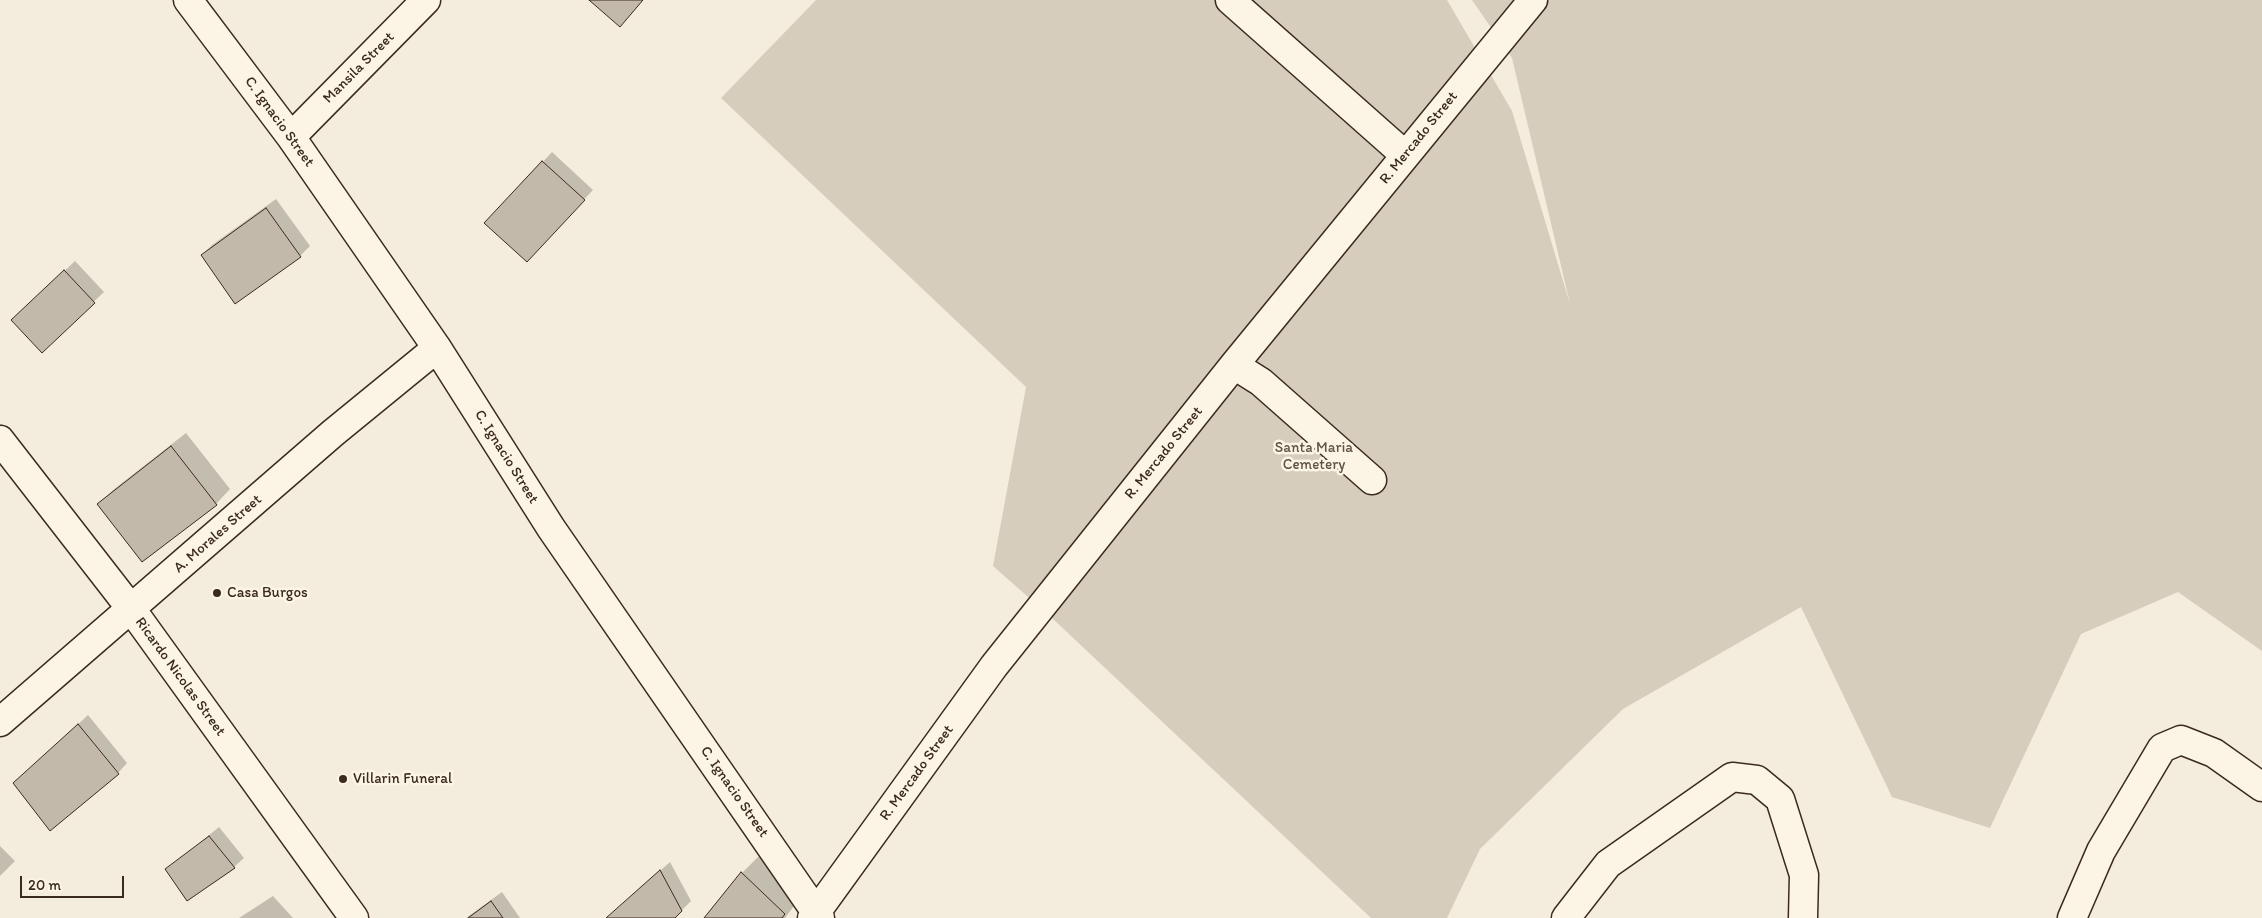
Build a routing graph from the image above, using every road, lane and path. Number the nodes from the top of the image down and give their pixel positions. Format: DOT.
graph roads {
  1 [pos="188,0"];
  2 [pos="426,0"];
  3 [pos="1230,0"];
  4 [pos="1533,0"];
  5 [pos="291,137"];
  6 [pos="1406,154"];
  7 [pos="437,348"];
  8 [pos="1234,366"];
  9 [pos="0,440"];
  10 [pos="1372,480"];
  11 [pos="132,610"];
  12 [pos="0,722"];
  13 [pos="2262,787"];
  14 [pos="816,916"];
  15 [pos="354,918"];
  16 [pos="1566,918"];
  17 [pos="1803,918"];
  18 [pos="2072,918"];
  1 -- 5 [label="street, C. Ignacio Street"];
  2 -- 5 [label="street, Mansila Street"];
  3 -- 6 [label="street"];
  4 -- 6 [label="street, R. Mercado Street"];
  5 -- 7 [label="street, C. Ignacio Street"];
  6 -- 8 [label="street, R. Mercado Street"];
  7 -- 11 [label="street, A. Morales Street"];
  7 -- 14 [label="street, C. Ignacio Street"];
  8 -- 10 [label="street"];
  8 -- 14 [label="street, R. Mercado Street"];
  9 -- 11 [label="street, Ricardo Nicolas Street"];
  11 -- 12 [label="street, A. Morales Street"];
  11 -- 15 [label="street, Ricardo Nicolas Street"];
  13 -- 18 [label="street"];
  16 -- 17 [label="street"];
}
